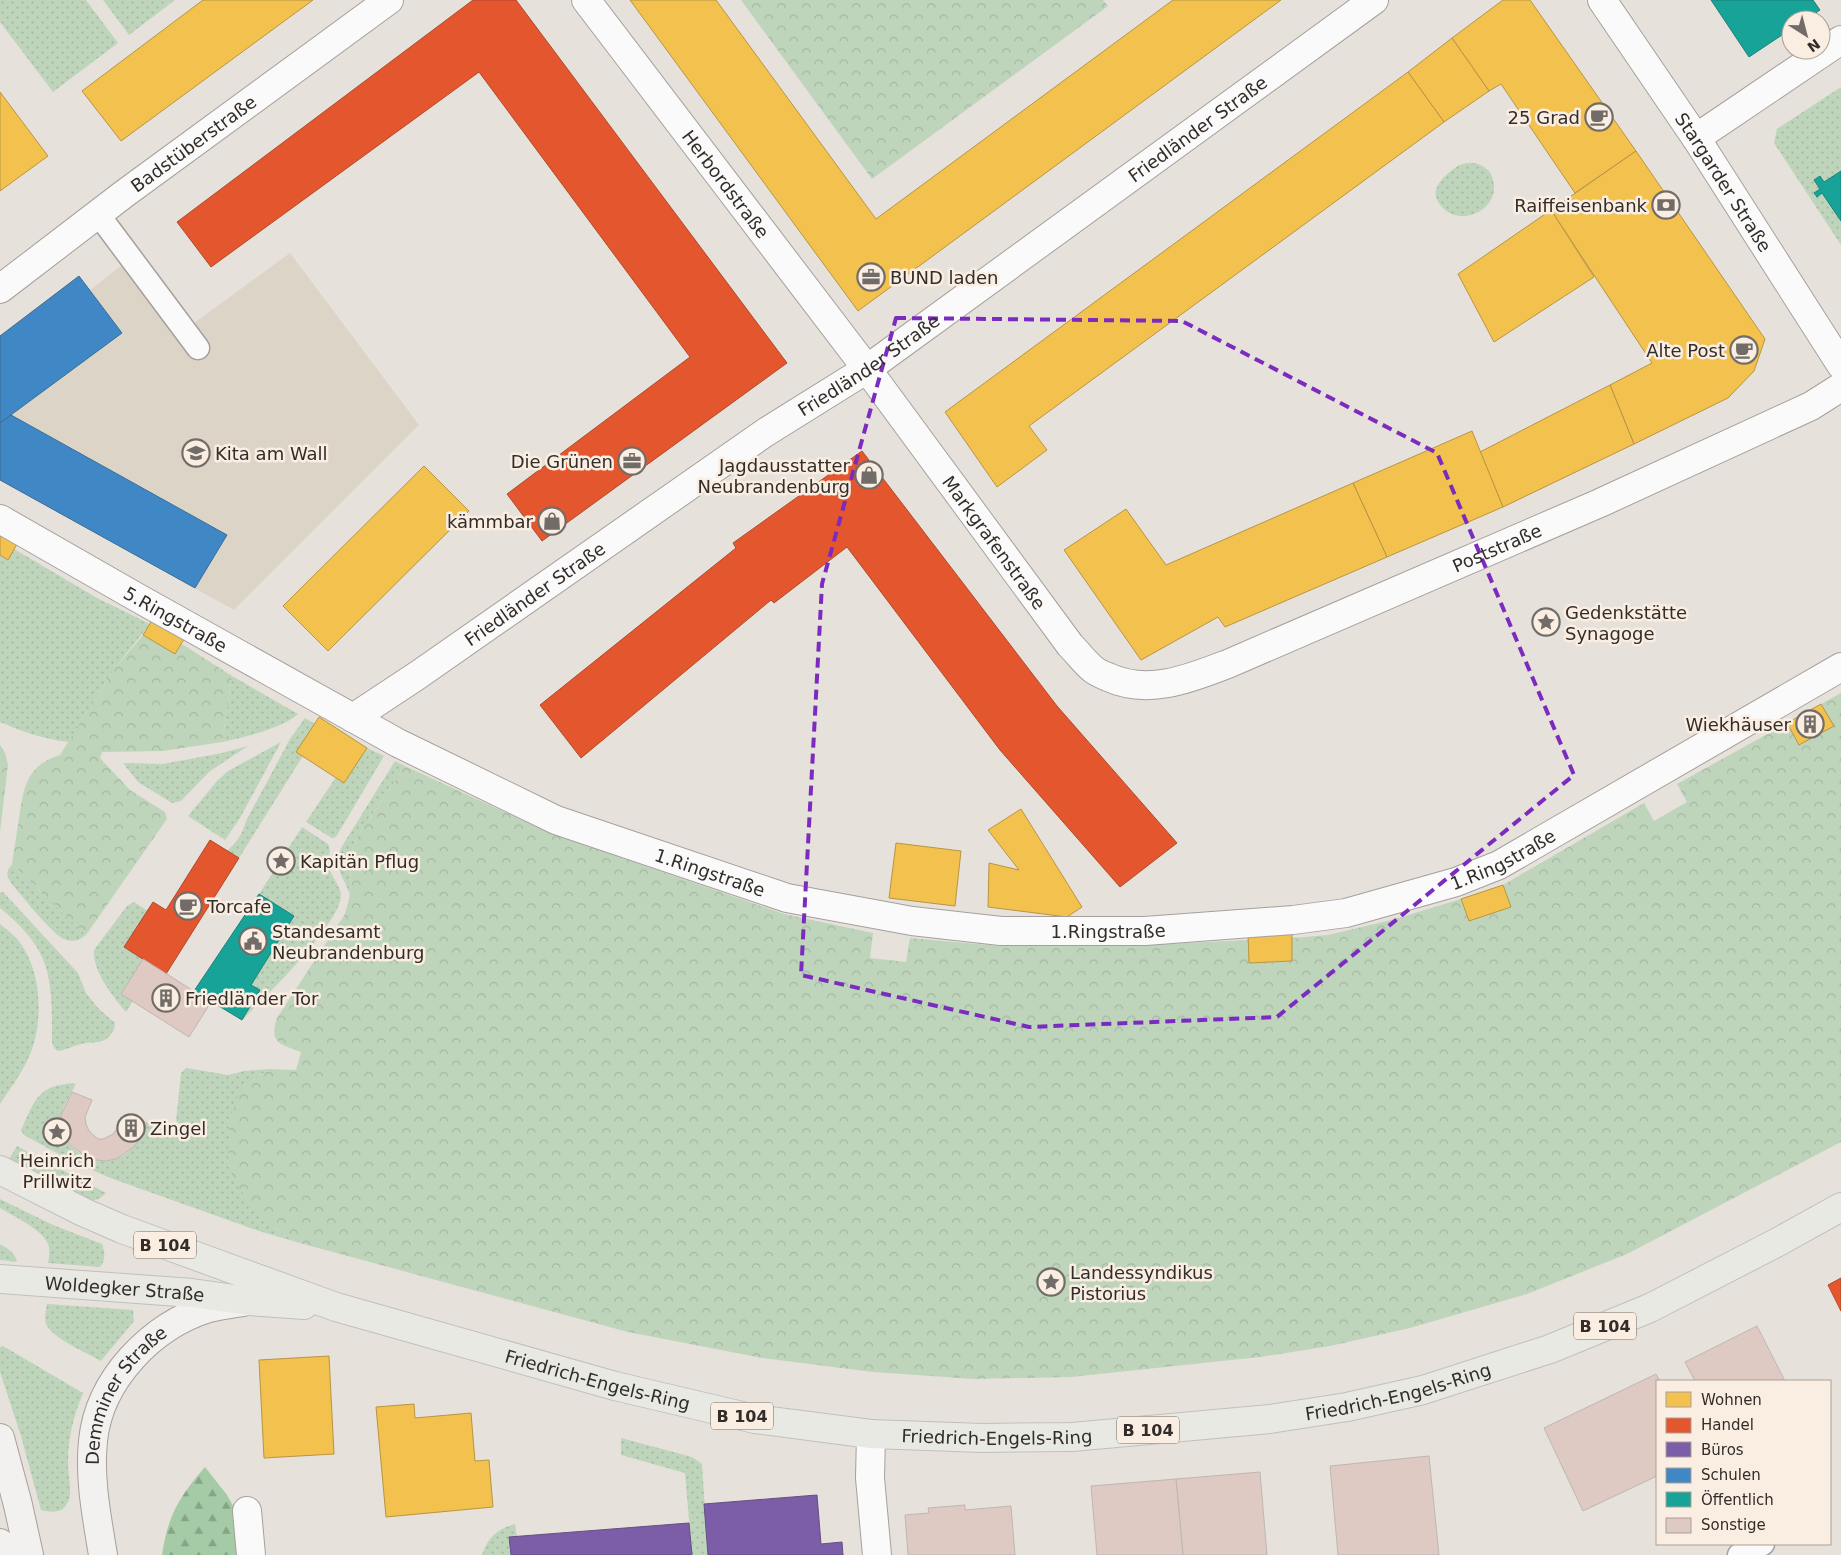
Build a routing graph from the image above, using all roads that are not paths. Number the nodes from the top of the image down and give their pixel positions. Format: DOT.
graph roads {
  1 [pos="389,0"];
  2 [pos="586,0"];
  3 [pos="1374,0"];
  4 [pos="1602,0"];
  5 [pos="1841,40"];
  6 [pos="1696,138"];
  7 [pos="98,214"];
  8 [pos="0,289"];
  9 [pos="198,348"];
  10 [pos="1841,366"];
  11 [pos="867,369"];
  12 [pos="1841,387"];
  13 [pos="0,519"];
  14 [pos="1841,667"];
  15 [pos="1144,686"];
  16 [pos="353,718"];
  17 [pos="0,1170"];
  18 [pos="1841,1207"];
  19 [pos="0,1279"];
  20 [pos="250,1301"];
  21 [pos="336,1307"];
  22 [pos="871,1434"];
  23 [pos="0,1438"];
  24 [pos="247,1511"];
  25 [pos="0,1543"];
  26 [pos="1761,1545"];
  27 [pos="6,1555"];
  28 [pos="29,1555"];
  29 [pos="103,1555"];
  30 [pos="251,1555"];
  31 [pos="877,1555"];
  32 [pos="1739,1555"];
  1 -- 7 [label="street, Badstüberstraße"];
  2 -- 11 [label="street, Herbordstraße"];
  3 -- 11 [label="street, Friedländer Straße"];
  4 -- 6 [label="street, Stargarder Straße"];
  5 -- 6 [label="street"];
  6 -- 10 [label="street, Stargarder Straße"];
  7 -- 8 [label="street, Badstüberstraße"];
  7 -- 9 [label="lane"];
  11 -- 15 [label="street, Markgrafenstraße"];
  11 -- 16 [label="street, Friedländer Straße"];
  12 -- 15 [label="street, Poststraße"];
  13 -- 16 [label="street, 5.Ringstraße"];
  14 -- 16 [label="street, 1.Ringstraße"];
  17 -- 21 [label="main road, Friedrich-Engels-Ring / B 104"];
  18 -- 22 [label="main road, Friedrich-Engels-Ring / B 104"];
  19 -- 20 [label="main road, Woldegker Straße / B 104"];
  20 -- 21 [label="main road, Friedrich-Engels-Ring / B 104"];
  20 -- 29 [label="main road, Demminer Straße"];
  21 -- 22 [label="main road, Friedrich-Engels-Ring / B 104"];
  22 -- 31 [label="street"];
  23 -- 28 [label="main road"];
  24 -- 30 [label="street"];
  25 -- 27 [label="main road"];
  26 -- 32 [label="lane"];
}
